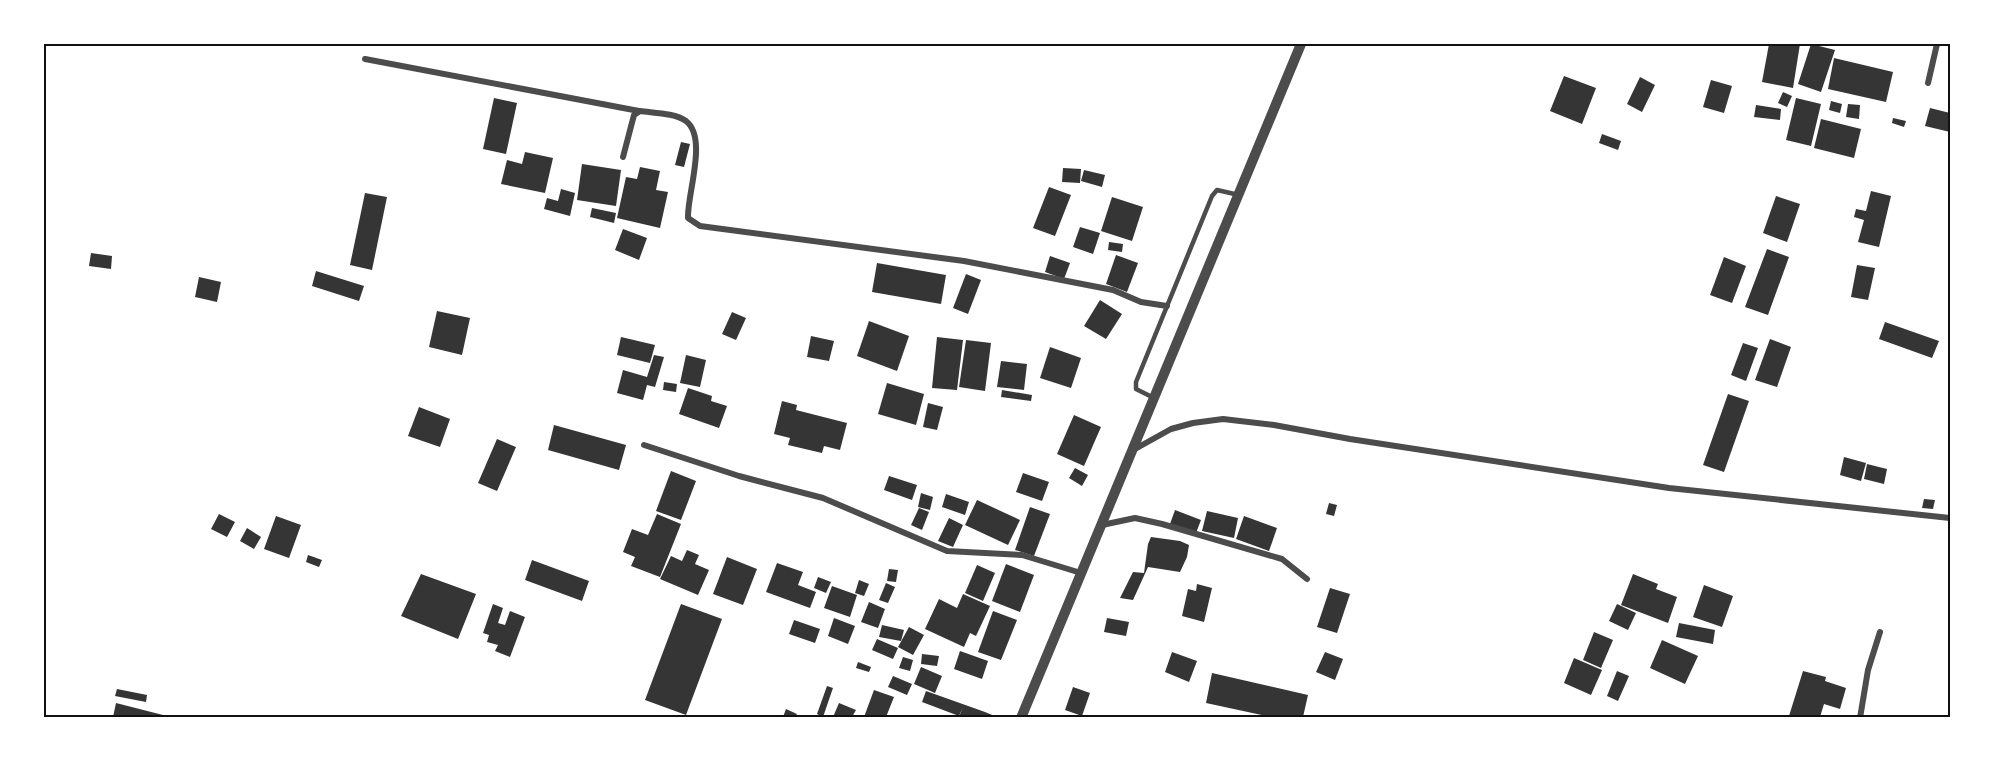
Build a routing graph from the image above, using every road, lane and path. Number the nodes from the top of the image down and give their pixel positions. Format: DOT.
graph roads {
  1 [pos="1301,44"];
  2 [pos="1938,44"];
  3 [pos="365,59"];
  4 [pos="1928,83"];
  5 [pos="640,111"];
  6 [pos="623,157"];
  7 [pos="1239,195"];
  8 [pos="1167,306"];
  9 [pos="1154,398"];
  10 [pos="644,445"];
  11 [pos="1131,451"];
  12 [pos="1950,518"];
  13 [pos="1101,525"];
  14 [pos="1081,573"];
  15 [pos="1307,579"];
  16 [pos="1880,632"];
  17 [pos="1021,717"];
  18 [pos="1860,717"];
  1 -- 7 [label="street"];
  2 -- 4 [label="street"];
  3 -- 5 [label="street"];
  5 -- 6 [label="street"];
  5 -- 8 [label="street"];
  7 -- 8 [label="lane"];
  7 -- 9 [label="street"];
  8 -- 9 [label="lane"];
  9 -- 11 [label="street"];
  10 -- 14 [label="street"];
  11 -- 12 [label="street"];
  11 -- 13 [label="street"];
  13 -- 14 [label="street"];
  13 -- 15 [label="street"];
  14 -- 17 [label="street"];
  16 -- 18 [label="street"];
}
